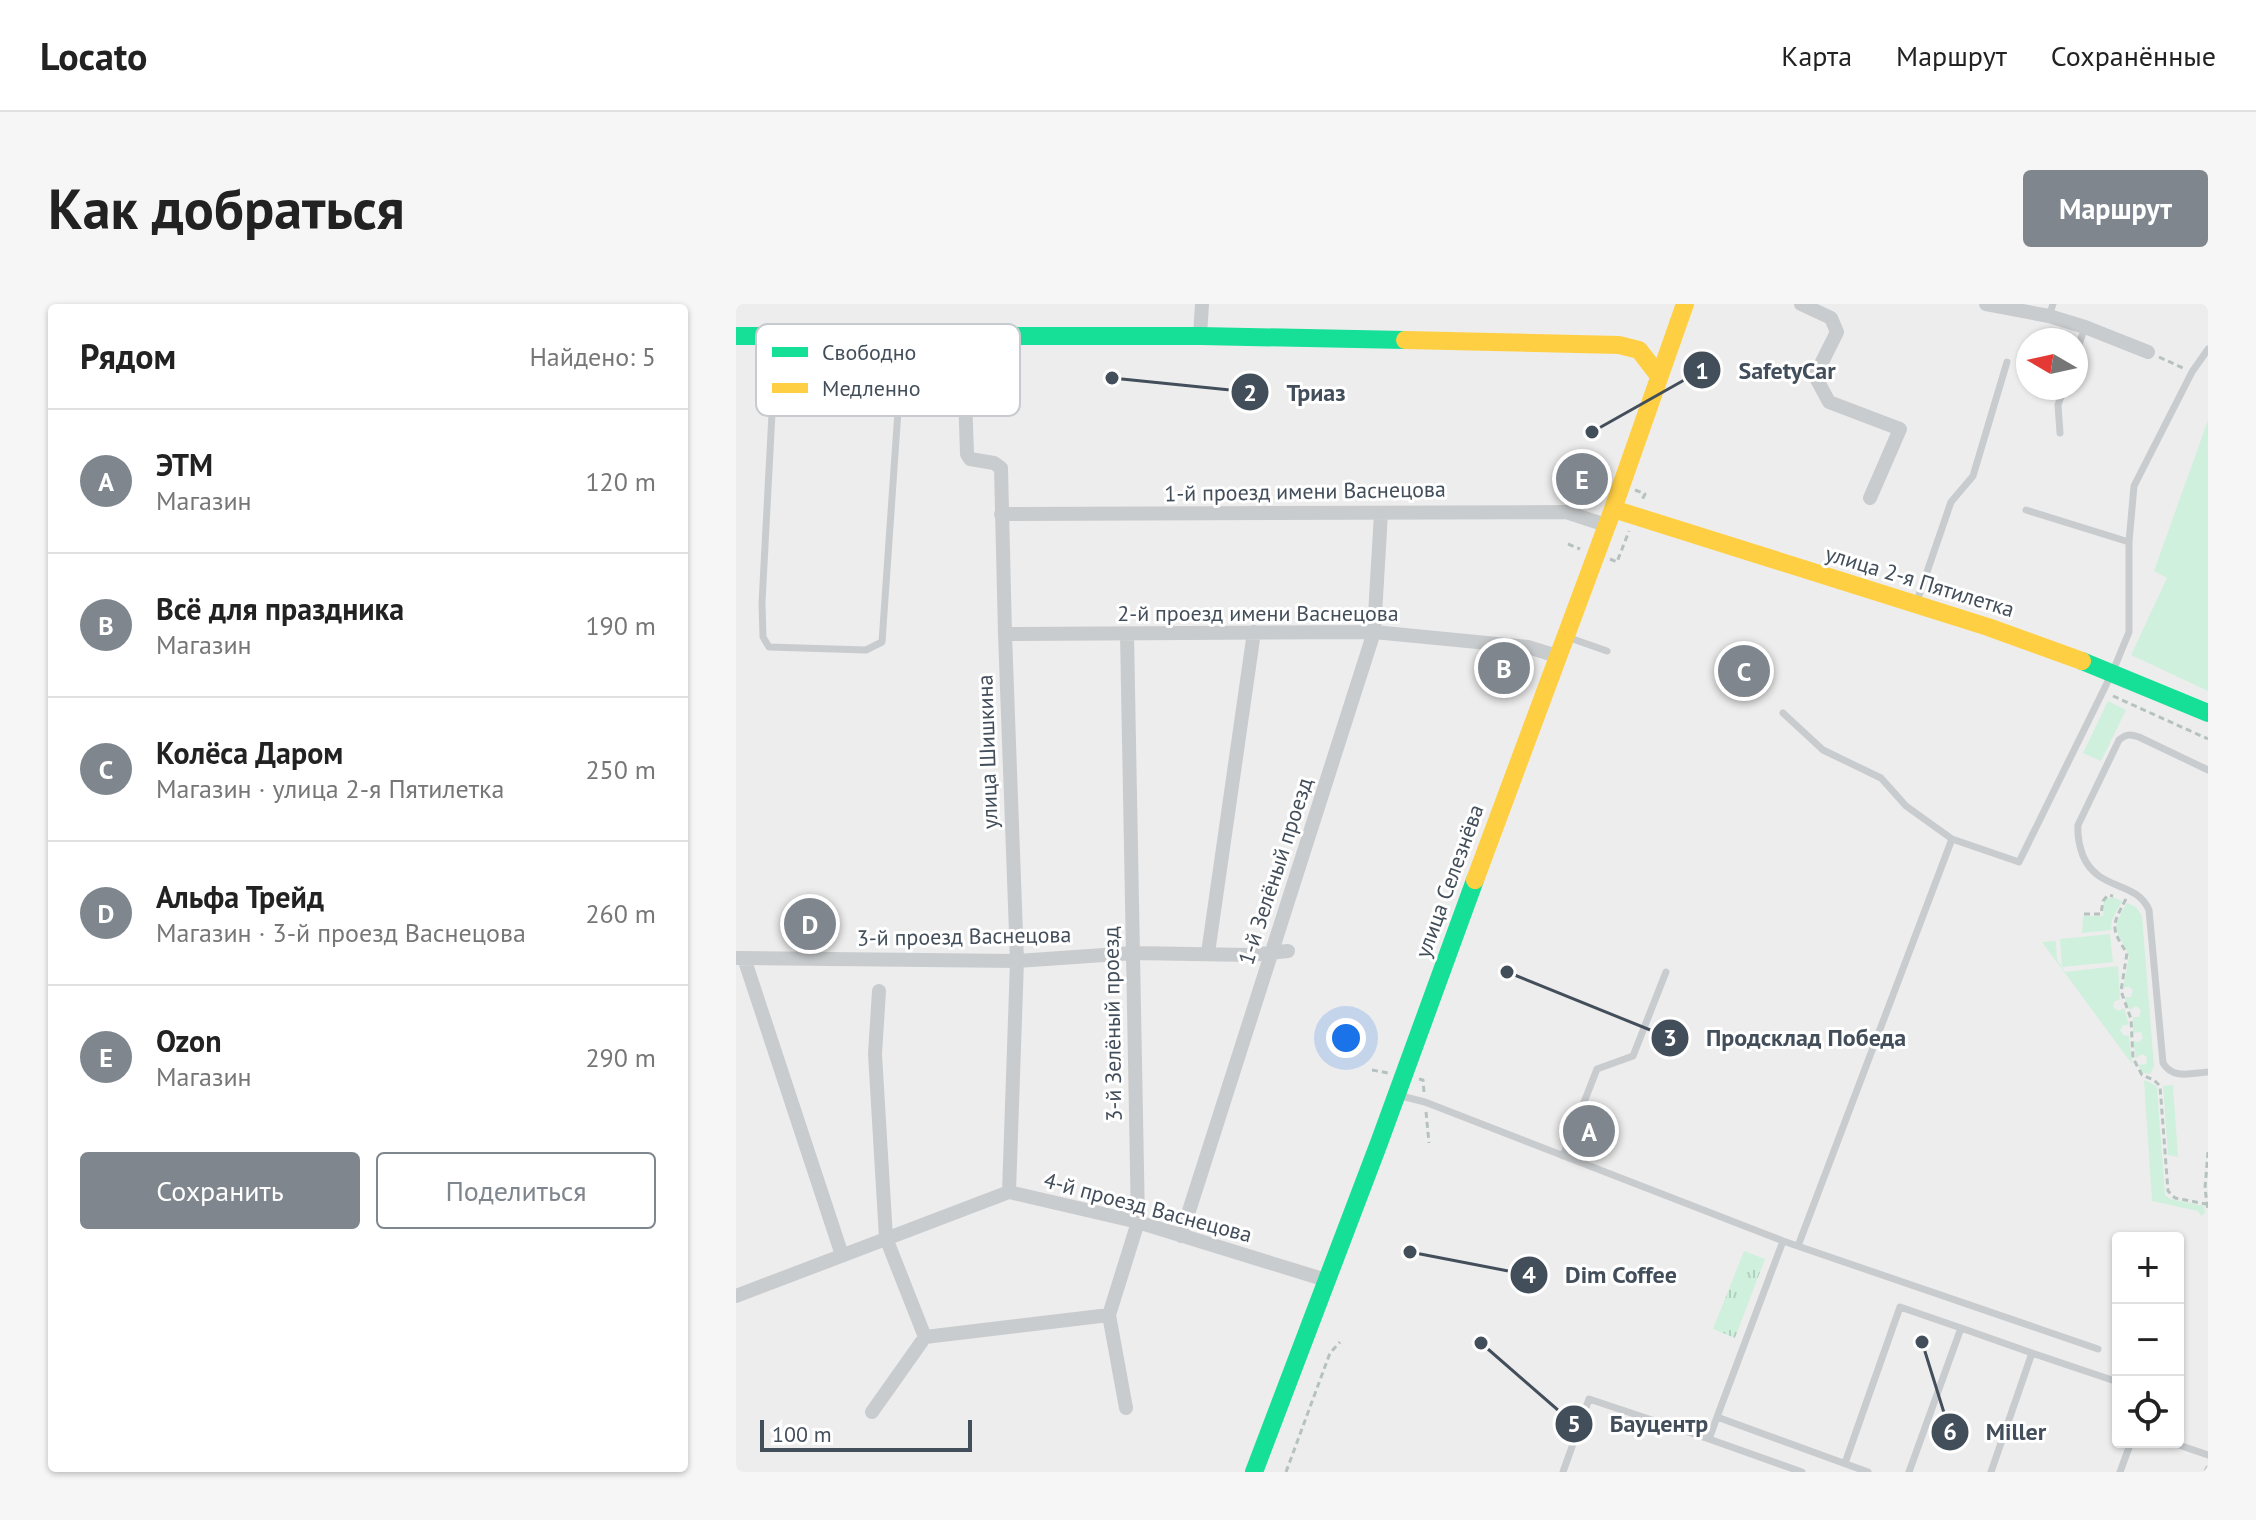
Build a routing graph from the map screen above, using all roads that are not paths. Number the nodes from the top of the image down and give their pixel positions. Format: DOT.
graph roads {
  1 [pos="1202,304"];
  2 [pos="1685,304"];
  3 [pos="1801,304"];
  4 [pos="1986,304"];
  5 [pos="2051,310"];
  6 [pos="2085,327"];
  7 [pos="1020,335"];
  8 [pos="736,336"];
  9 [pos="756,336"];
  10 [pos="1200,336"];
  11 [pos="2208,349"];
  12 [pos="2148,352"];
  13 [pos="2007,362"];
  14 [pos="1659,376"];
  15 [pos="2060,400"];
  16 [pos="772,416"];
  17 [pos="898,416"];
  18 [pos="966,416"];
  19 [pos="2060,433"];
  20 [pos="1870,498"];
  21 [pos="2026,510"];
  22 [pos="1381,513"];
  23 [pos="1001,514"];
  24 [pos="1610,517"];
  25 [pos="2129,542"];
  26 [pos="1916,605"];
  27 [pos="1254,632"];
  28 [pos="1374,632"];
  29 [pos="1005,634"];
  30 [pos="1127,634"];
  31 [pos="1564,636"];
  32 [pos="1607,651"];
  33 [pos="1557,656"];
  34 [pos="2113,671"];
  35 [pos="1783,713"];
  36 [pos="2208,713"];
  37 [pos="2208,770"];
  38 [pos="1952,839"];
  39 [pos="1288,951"];
  40 [pos="1133,953"];
  41 [pos="1208,953"];
  42 [pos="1271,954"];
  43 [pos="740,958"];
  44 [pos="1017,961"];
  45 [pos="1666,972"];
  46 [pos="879,991"];
  47 [pos="2208,1072"];
  48 [pos="1397,1095"];
  49 [pos="1563,1156"];
  50 [pos="1009,1192"];
  51 [pos="1138,1222"];
  52 [pos="1181,1236"];
  53 [pos="886,1238"];
  54 [pos="1783,1241"];
  55 [pos="1798,1246"];
  56 [pos="842,1255"];
  57 [pos="1326,1280"];
  58 [pos="736,1296"];
  59 [pos="1109,1315"];
  60 [pos="1961,1328"];
  61 [pos="925,1337"];
  62 [pos="2098,1349"];
  63 [pos="2032,1353"];
  64 [pos="2112,1380"];
  65 [pos="1126,1408"];
  66 [pos="872,1412"];
  67 [pos="1717,1417"];
  68 [pos="1709,1439"];
  69 [pos="2184,1447"];
  70 [pos="2129,1448"];
  71 [pos="2208,1455"];
  72 [pos="1845,1463"];
  73 [pos="1254,1472"];
  74 [pos="1563,1472"];
  75 [pos="1802,1472"];
  76 [pos="1868,1472"];
  77 [pos="1909,1472"];
  78 [pos="1991,1472"];
  79 [pos="2120,1472"];
  1 -- 10 [label="street"];
  2 -- 14 [label="street, улица Селезнёва"];
  3 -- 20 [label="street"];
  4 -- 5 [label="street"];
  5 -- 6 [label="street"];
  6 -- 12 [label="street"];
  7 -- 10 [label="street"];
  8 -- 9 [label="street"];
  10 -- 14 [label="street"];
  11 -- 25 [label="lane"];
  13 -- 26 [label="lane"];
  14 -- 24 [label="street, улица Селезнёва"];
  15 -- 19 [label="lane"];
  16 -- 17 [label="lane"];
  18 -- 23 [label="street, улица Шишкина"];
  21 -- 25 [label="lane"];
  22 -- 23 [label="street, 1-й проезд имени Васнецова"];
  22 -- 24 [label="street, 1-й проезд имени Васнецова"];
  22 -- 28 [label="street, 1-й Зелёный проезд"];
  23 -- 29 [label="street, улица Шишкина"];
  24 -- 26 [label="street, улица 2-я Пятилетка"];
  24 -- 31 [label="street, улица Селезнёва"];
  25 -- 34 [label="lane"];
  26 -- 34 [label="street, улица 2-я Пятилетка"];
  27 -- 28 [label="street, 2-й проезд имени Васнецова"];
  27 -- 30 [label="street, 2-й проезд имени Васнецова"];
  27 -- 41 [label="street"];
  28 -- 33 [label="street, 2-й проезд имени Васнецова"];
  28 -- 42 [label="street, 1-й Зелёный проезд"];
  29 -- 30 [label="street, 2-й проезд имени Васнецова"];
  29 -- 44 [label="street, улица Шишкина"];
  30 -- 40 [label="street, 3-й Зелёный проезд"];
  31 -- 32 [label="lane"];
  31 -- 33 [label="street, улица Селезнёва"];
  33 -- 48 [label="street, улица Селезнёва"];
  34 -- 36 [label="street, улица 2-я Пятилетка"];
  34 -- 38 [label="lane"];
  35 -- 38 [label="lane"];
  37 -- 47 [label="lane"];
  38 -- 55 [label="lane"];
  39 -- 42 [label="street, 3-й проезд Васнецова"];
  40 -- 41 [label="street, 3-й проезд Васнецова"];
  40 -- 44 [label="street, 3-й проезд Васнецова"];
  40 -- 51 [label="street, 3-й Зелёный проезд"];
  41 -- 42 [label="street, 3-й проезд Васнецова"];
  42 -- 52 [label="street, 1-й Зелёный проезд"];
  43 -- 44 [label="street, 3-й проезд Васнецова"];
  43 -- 56 [label="street"];
  44 -- 50 [label="street, улица Шишкина"];
  45 -- 49 [label="lane"];
  46 -- 53 [label="street"];
  48 -- 49 [label="lane"];
  48 -- 57 [label="street, улица Селезнёва"];
  49 -- 54 [label="lane"];
  50 -- 51 [label="street, 4-й проезд Васнецова"];
  50 -- 53 [label="street, 4-й проезд Васнецова"];
  51 -- 52 [label="street, 4-й проезд Васнецова"];
  51 -- 59 [label="street, 3-й Зелёный проезд"];
  52 -- 57 [label="street, 4-й проезд Васнецова"];
  53 -- 56 [label="street, 4-й проезд Васнецова"];
  53 -- 61 [label="street"];
  54 -- 55 [label="lane"];
  54 -- 67 [label="lane"];
  55 -- 62 [label="lane"];
  56 -- 58 [label="street, 4-й проезд Васнецова"];
  57 -- 73 [label="street, улица Селезнёва"];
  59 -- 61 [label="street"];
  59 -- 65 [label="street, 3-й Зелёный проезд"];
  60 -- 63 [label="lane"];
  60 -- 72 [label="lane"];
  60 -- 77 [label="lane"];
  61 -- 66 [label="street"];
  63 -- 64 [label="lane"];
  63 -- 78 [label="lane"];
  67 -- 68 [label="lane"];
  67 -- 72 [label="lane"];
  68 -- 74 [label="lane"];
  68 -- 75 [label="lane"];
  69 -- 71 [label="lane"];
  70 -- 79 [label="lane"];
  72 -- 76 [label="lane"];
}
